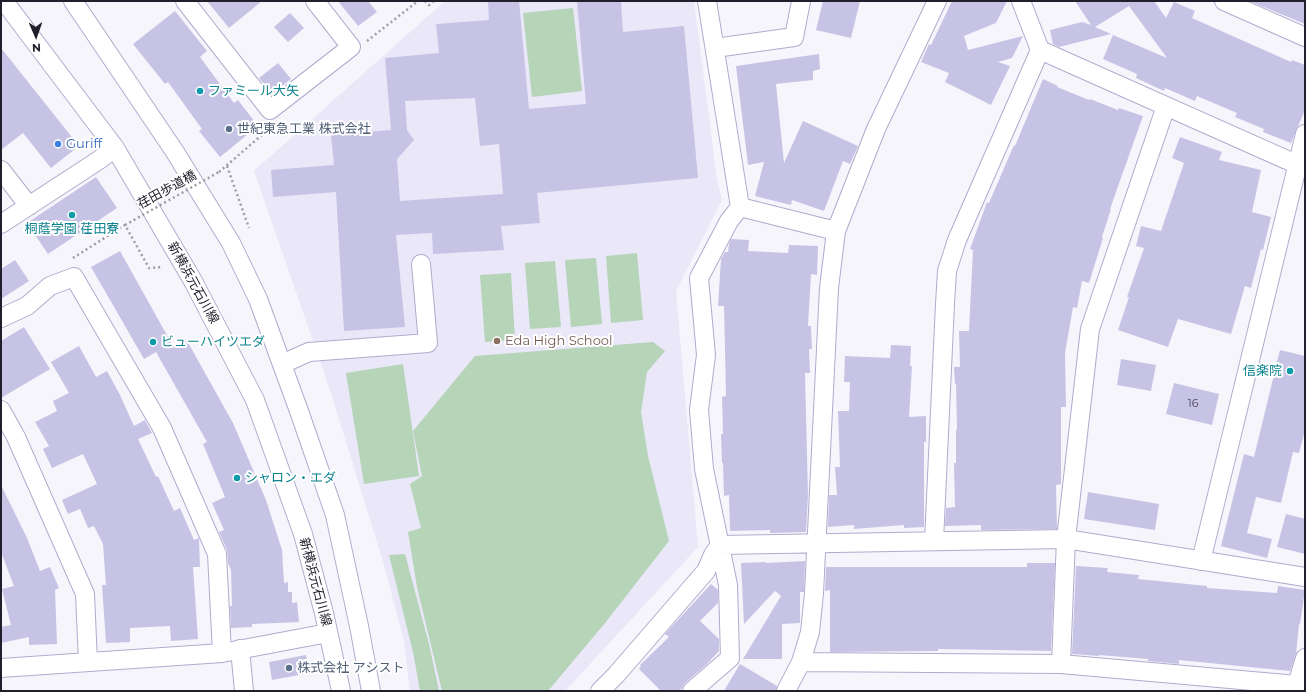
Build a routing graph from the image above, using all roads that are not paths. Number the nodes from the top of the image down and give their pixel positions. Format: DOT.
graph roads {
  1 [pos="4,1"];
  2 [pos="74,1"];
  3 [pos="185,1"];
  4 [pos="315,1"];
  5 [pos="707,1"];
  6 [pos="801,1"];
  7 [pos="937,1"];
  8 [pos="1021,1"];
  9 [pos="1224,1"];
  10 [pos="1305,37"];
  11 [pos="715,48"];
  12 [pos="1040,50"];
  13 [pos="1166,106"];
  14 [pos="1305,134"];
  15 [pos="115,148"];
  16 [pos="1301,166"];
  17 [pos="1,170"];
  18 [pos="29,206"];
  19 [pos="740,207"];
  20 [pos="1,224"];
  21 [pos="836,231"];
  22 [pos="421,264"];
  23 [pos="1,318"];
  24 [pos="282,364"];
  25 [pos="1,410"];
  26 [pos="1066,539"];
  27 [pos="934,541"];
  28 [pos="816,543"];
  29 [pos="720,545"];
  30 [pos="1201,560"];
  31 [pos="1305,577"];
  32 [pos="328,633"];
  33 [pos="240,650"];
  34 [pos="222,653"];
  35 [pos="1305,658"];
  36 [pos="88,662"];
  37 [pos="802,662"];
  38 [pos="1061,664"];
  39 [pos="1,668"];
  40 [pos="1296,688"];
  41 [pos="244,691"];
  42 [pos="341,691"];
  43 [pos="371,691"];
  44 [pos="600,691"];
  45 [pos="692,691"];
  46 [pos="786,691"];
  1 -- 15 [label="street, 新横浜元石川線"];
  2 -- 24 [label="street"];
  3 -- 4 [label="street"];
  5 -- 11 [label="street"];
  6 -- 11 [label="street"];
  7 -- 21 [label="street"];
  8 -- 12 [label="street"];
  9 -- 10 [label="street"];
  11 -- 19 [label="street"];
  12 -- 13 [label="street"];
  12 -- 27 [label="street"];
  13 -- 16 [label="street"];
  13 -- 26 [label="street"];
  14 -- 16 [label="street"];
  15 -- 18 [label="street"];
  15 -- 32 [label="street, 新横浜元石川線"];
  16 -- 30 [label="street"];
  17 -- 18 [label="street"];
  18 -- 20 [label="street"];
  19 -- 21 [label="street"];
  19 -- 29 [label="street"];
  21 -- 28 [label="street"];
  22 -- 24 [label="street"];
  23 -- 34 [label="street"];
  24 -- 43 [label="street"];
  25 -- 36 [label="street"];
  26 -- 27 [label="street"];
  26 -- 30 [label="street"];
  26 -- 38 [label="street"];
  27 -- 28 [label="street"];
  28 -- 29 [label="street"];
  28 -- 37 [label="street"];
  29 -- 44 [label="street"];
  29 -- 45 [label="street"];
  30 -- 31 [label="street"];
  32 -- 33 [label="street"];
  32 -- 42 [label="street, 新横浜元石川線"];
  33 -- 34 [label="street"];
  33 -- 41 [label="street"];
  34 -- 36 [label="street"];
  35 -- 40 [label="street"];
  36 -- 39 [label="street"];
  37 -- 38 [label="street"];
  37 -- 46 [label="street"];
  38 -- 40 [label="street"];
}
